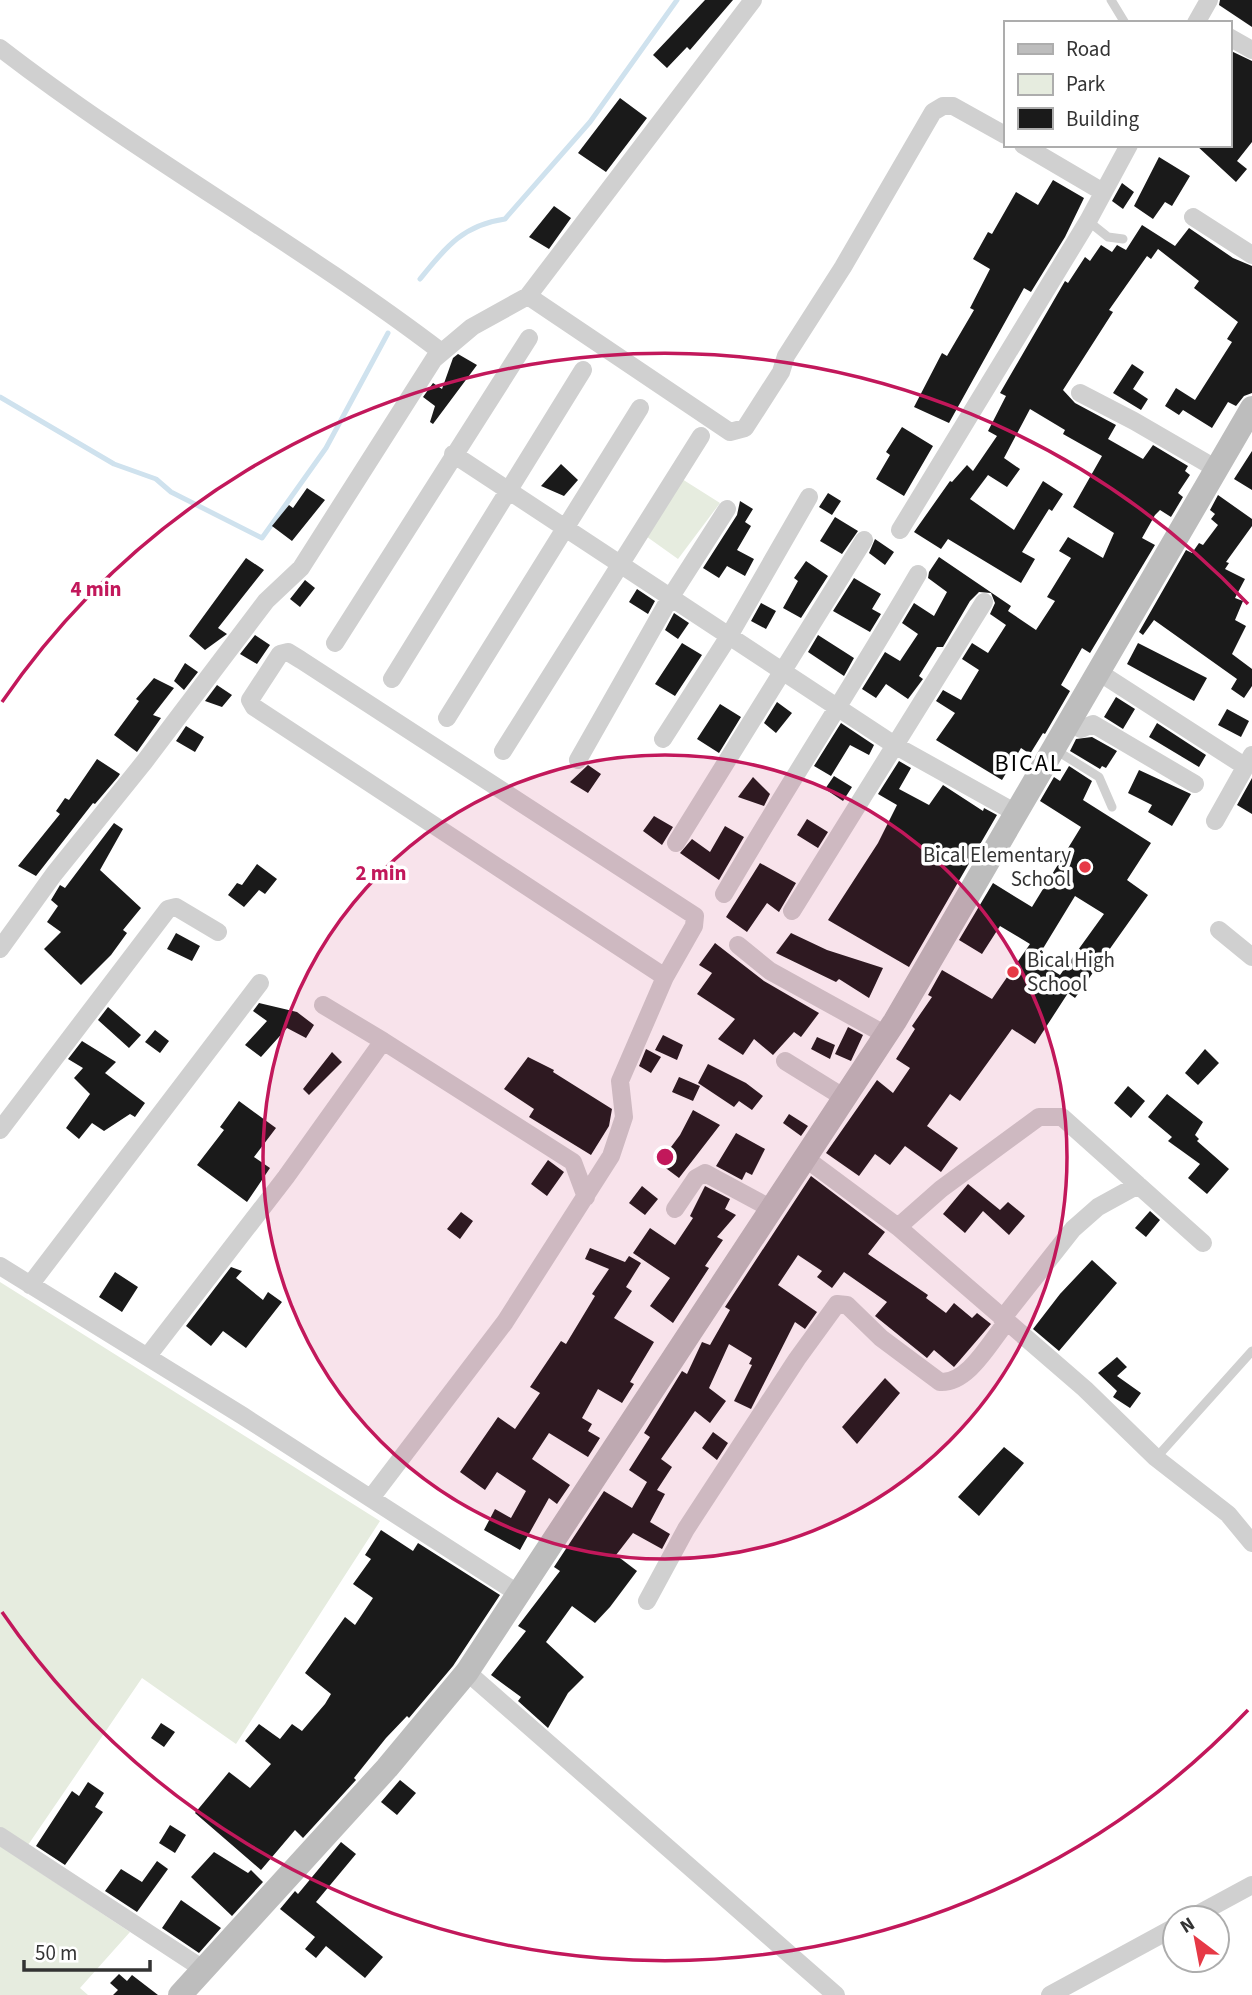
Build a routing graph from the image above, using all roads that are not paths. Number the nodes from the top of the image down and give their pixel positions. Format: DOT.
graph roads {
  1 [pos="753,0"];
  2 [pos="1111,0"];
  3 [pos="1209,0"];
  4 [pos="1124,21"];
  5 [pos="1199,21"];
  6 [pos="1231,38"];
  7 [pos="0,48"];
  8 [pos="1252,50"];
  9 [pos="1004,134"];
  10 [pos="1026,147"];
  11 [pos="1128,147"];
  12 [pos="1103,192"];
  13 [pos="1193,217"];
  14 [pos="1088,221"];
  15 [pos="1123,239"];
  16 [pos="1252,255"];
  17 [pos="528,296"];
  18 [pos="529,338"];
  19 [pos="440,351"];
  20 [pos="583,370"];
  21 [pos="1080,394"];
  22 [pos="640,408"];
  23 [pos="1252,408"];
  24 [pos="701,436"];
  25 [pos="453,454"];
  26 [pos="1215,468"];
  27 [pos="508,491"];
  28 [pos="809,496"];
  29 [pos="727,509"];
  30 [pos="565,527"];
  31 [pos="900,530"];
  32 [pos="864,540"];
  33 [pos="619,563"];
  34 [pos="918,574"];
  35 [pos="670,598"];
  36 [pos="984,602"];
  37 [pos="729,636"];
  38 [pos="335,643"];
  39 [pos="783,670"];
  40 [pos="1097,671"];
  41 [pos="391,679"];
  42 [pos="841,707"];
  43 [pos="447,718"];
  44 [pos="1067,722"];
  45 [pos="663,738"];
  46 [pos="897,746"];
  47 [pos="1052,748"];
  48 [pos="502,751"];
  49 [pos="578,760"];
  50 [pos="1249,761"];
  51 [pos="1195,784"];
  52 [pos="1112,807"];
  53 [pos="1016,813"];
  54 [pos="1215,821"];
  55 [pos="676,843"];
  56 [pos="724,894"];
  57 [pos="792,911"];
  58 [pos="1219,930"];
  59 [pos="218,932"];
  60 [pos="738,946"];
  61 [pos="0,949"];
  62 [pos="1252,957"];
  63 [pos="665,977"];
  64 [pos="260,983"];
  65 [pos="323,1005"];
  66 [pos="886,1035"];
  67 [pos="383,1041"];
  68 [pos="786,1061"];
  69 [pos="843,1097"];
  70 [pos="0,1130"];
  71 [pos="805,1157"];
  72 [pos="1138,1185"];
  73 [pos="586,1197"];
  74 [pos="675,1209"];
  75 [pos="772,1209"];
  76 [pos="898,1227"];
  77 [pos="1203,1243"];
  78 [pos="0,1266"];
  79 [pos="30,1285"];
  80 [pos="1004,1321"];
  81 [pos="1252,1352"];
  82 [pos="147,1357"];
  83 [pos="1156,1458"];
  84 [pos="371,1499"];
  85 [pos="1251,1537"];
  86 [pos="520,1594"];
  87 [pos="647,1601"];
  88 [pos="467,1672"];
  89 [pos="0,1836"];
  90 [pos="1252,1885"];
  91 [pos="1217,1904"];
  92 [pos="1161,1935"];
  93 [pos="202,1969"];
  94 [pos="180,1995"];
  95 [pos="836,1995"];
  96 [pos="1050,1995"];
  1 -- 17 [label="street"];
  2 -- 4 [label="lane"];
  3 -- 5 [label="street"];
  6 -- 8 [label="street"];
  7 -- 19 [label="street"];
  9 -- 17 [label="street"];
  10 -- 12 [label="street"];
  11 -- 12 [label="street"];
  12 -- 14 [label="street"];
  13 -- 16 [label="street"];
  14 -- 15 [label="lane"];
  14 -- 31 [label="street"];
  17 -- 19 [label="street"];
  18 -- 25 [label="street"];
  19 -- 61 [label="street"];
  20 -- 27 [label="street"];
  21 -- 26 [label="street"];
  22 -- 30 [label="street"];
  23 -- 26 [label="street"];
  24 -- 33 [label="street"];
  25 -- 27 [label="street"];
  25 -- 38 [label="street"];
  26 -- 40 [label="street"];
  27 -- 30 [label="street"];
  27 -- 41 [label="street"];
  28 -- 37 [label="street"];
  29 -- 35 [label="street"];
  30 -- 33 [label="street"];
  30 -- 43 [label="street"];
  32 -- 39 [label="street"];
  33 -- 35 [label="street"];
  33 -- 48 [label="street"];
  34 -- 42 [label="street"];
  35 -- 37 [label="street"];
  35 -- 49 [label="street"];
  36 -- 46 [label="street"];
  37 -- 39 [label="street"];
  37 -- 45 [label="street"];
  39 -- 42 [label="street"];
  39 -- 55 [label="street"];
  40 -- 44 [label="street"];
  40 -- 50 [label="street"];
  42 -- 46 [label="street"];
  42 -- 56 [label="street"];
  44 -- 47 [label="street"];
  44 -- 51 [label="street"];
  46 -- 53 [label="street"];
  46 -- 57 [label="street"];
  47 -- 52 [label="lane"];
  47 -- 53 [label="street"];
  50 -- 54 [label="street"];
  53 -- 66 [label="street"];
  58 -- 62 [label="street"];
  59 -- 70 [label="street"];
  60 -- 66 [label="street"];
  63 -- 63 [label="street"];
  63 -- 73 [label="street"];
  64 -- 79 [label="street"];
  65 -- 67 [label="street"];
  66 -- 69 [label="street"];
  67 -- 73 [label="street"];
  67 -- 82 [label="street"];
  68 -- 69 [label="street"];
  69 -- 71 [label="street"];
  71 -- 75 [label="street"];
  71 -- 76 [label="street"];
  72 -- 76 [label="street"];
  72 -- 77 [label="street"];
  72 -- 80 [label="street"];
  73 -- 84 [label="street"];
  74 -- 75 [label="street"];
  75 -- 86 [label="street"];
  76 -- 80 [label="street"];
  78 -- 79 [label="street"];
  79 -- 82 [label="street"];
  80 -- 83 [label="street"];
  80 -- 87 [label="street"];
  81 -- 83 [label="lane"];
  82 -- 84 [label="street"];
  83 -- 85 [label="street"];
  84 -- 86 [label="street"];
  86 -- 88 [label="street"];
  88 -- 93 [label="street"];
  88 -- 95 [label="street"];
  89 -- 93 [label="street"];
  90 -- 91 [label="street"];
  92 -- 96 [label="street"];
  93 -- 94 [label="street"];
}
